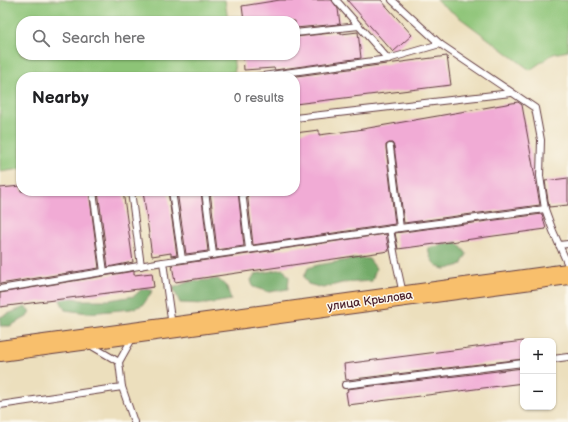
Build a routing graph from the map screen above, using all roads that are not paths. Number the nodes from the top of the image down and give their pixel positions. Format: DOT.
graph roads {
  1 [pos="336,0"];
  2 [pos="392,0"];
  3 [pos="359,26"];
  4 [pos="300,32"];
  5 [pos="440,44"];
  6 [pos="388,59"];
  7 [pos="292,72"];
  8 [pos="511,92"];
  9 [pos="300,117"];
  10 [pos="390,147"];
  11 [pos="94,196"];
  12 [pos="132,196"];
  13 [pos="173,196"];
  14 [pos="206,196"];
  15 [pos="243,196"];
  16 [pos="545,209"];
  17 [pos="400,228"];
  18 [pos="390,229"];
  19 [pos="568,244"];
  20 [pos="559,245"];
  21 [pos="249,249"];
  22 [pos="213,254"];
  23 [pos="182,259"];
  24 [pos="163,262"];
  25 [pos="141,266"];
  26 [pos="104,272"];
  27 [pos="566,274"];
  28 [pos="0,289"];
  29 [pos="404,297"];
  30 [pos="173,328"];
  31 [pos="134,336"];
  32 [pos="90,345"];
  33 [pos="0,351"];
  34 [pos="568,358"];
  35 [pos="556,359"];
  36 [pos="0,360"];
  37 [pos="119,362"];
  38 [pos="520,363"];
  39 [pos="345,385"];
  40 [pos="122,387"];
  41 [pos="0,405"];
  42 [pos="134,422"];
  1 -- 3 [label="lane"];
  2 -- 5 [label="lane"];
  3 -- 4 [label="lane"];
  3 -- 6 [label="lane"];
  5 -- 6 [label="lane"];
  5 -- 8 [label="lane"];
  6 -- 7 [label="lane"];
  8 -- 9 [label="lane"];
  8 -- 16 [label="lane"];
  10 -- 17 [label="lane"];
  11 -- 26 [label="lane"];
  12 -- 25 [label="lane"];
  13 -- 23 [label="lane"];
  14 -- 22 [label="lane"];
  15 -- 21 [label="lane"];
  16 -- 17 [label="lane"];
  16 -- 20 [label="lane"];
  17 -- 18 [label="lane"];
  18 -- 21 [label="lane"];
  18 -- 29 [label="lane"];
  19 -- 20 [label="lane"];
  20 -- 27 [label="lane"];
  21 -- 22 [label="lane"];
  22 -- 23 [label="lane"];
  23 -- 24 [label="lane"];
  24 -- 25 [label="lane"];
  24 -- 30 [label="lane"];
  25 -- 26 [label="lane"];
  26 -- 28 [label="lane"];
  27 -- 29 [label="main road, улица Крылова"];
  29 -- 30 [label="main road, улица Крылова"];
  30 -- 31 [label="main road"];
  30 -- 33 [label="main road"];
  31 -- 32 [label="main road"];
  31 -- 37 [label="lane"];
  32 -- 36 [label="main road"];
  32 -- 37 [label="lane"];
  34 -- 35 [label="lane"];
  37 -- 40 [label="lane"];
  38 -- 39 [label="lane"];
  40 -- 41 [label="lane"];
  40 -- 42 [label="lane"];
}
